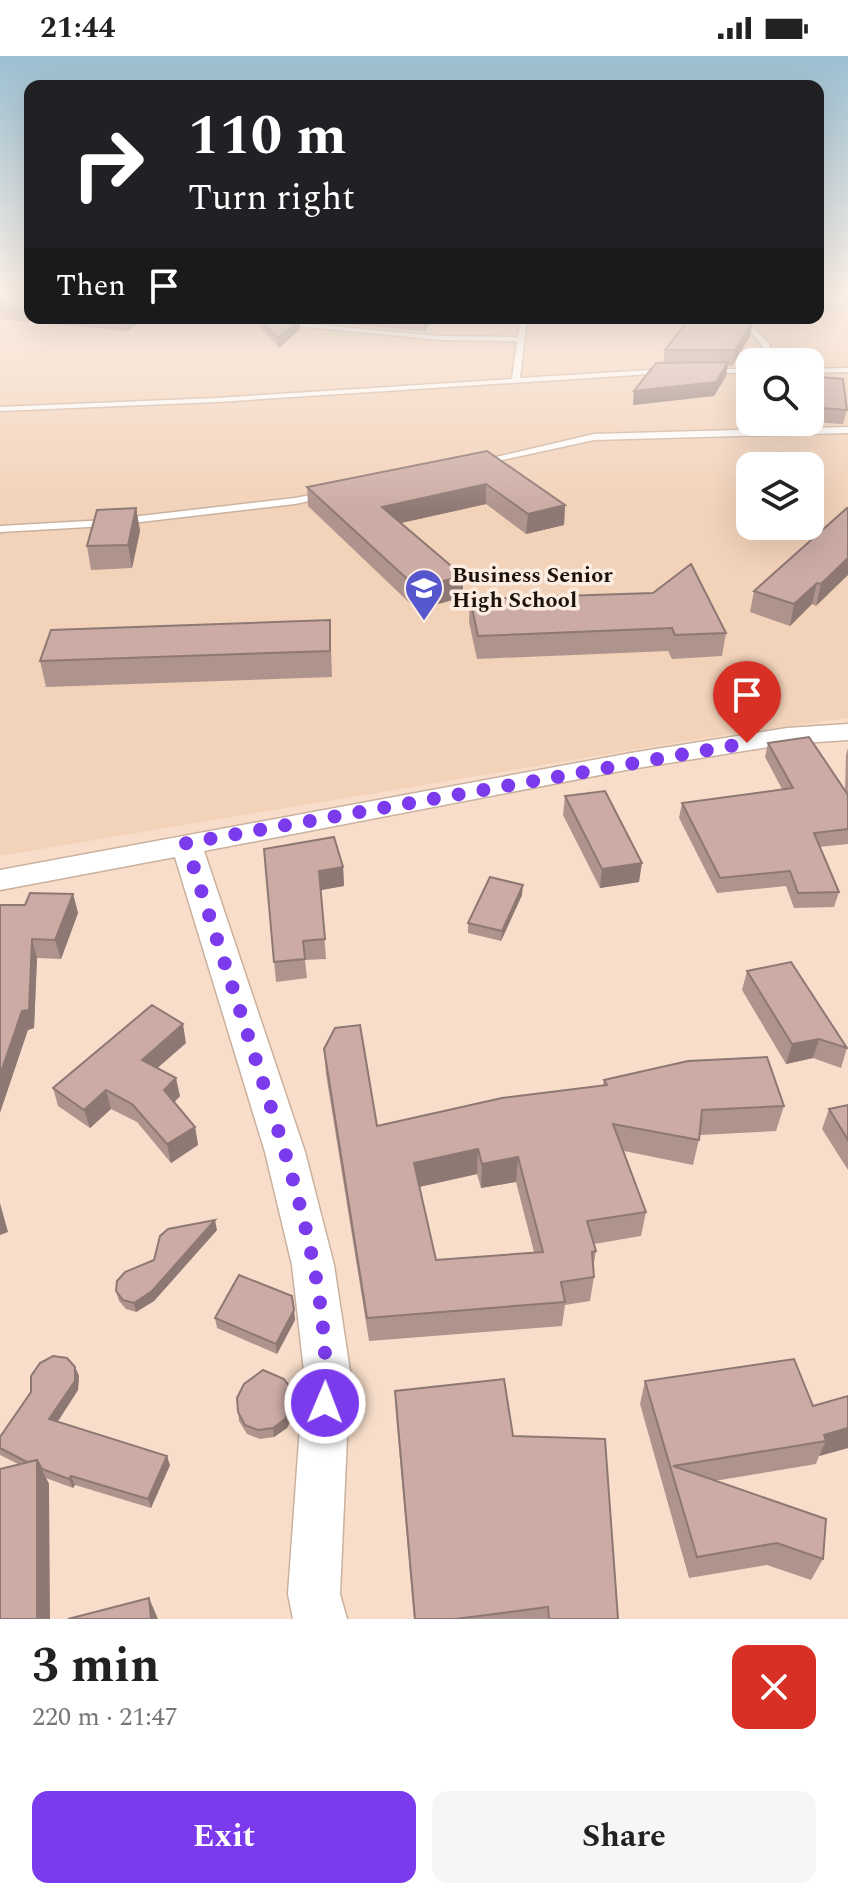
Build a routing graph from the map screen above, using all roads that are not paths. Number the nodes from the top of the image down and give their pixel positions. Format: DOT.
graph roads {
  1 [pos="517,367"];
  2 [pos="677,370"];
  3 [pos="848,370"];
  4 [pos="706,371"];
  5 [pos="736,371"];
  6 [pos="824,371"];
  7 [pos="516,381"];
  8 [pos="0,409"];
  9 [pos="824,430"];
  10 [pos="848,430"];
  11 [pos="736,432"];
  12 [pos="475,463"];
  13 [pos="340,492"];
  14 [pos="0,529"];
  15 [pos="848,732"];
  16 [pos="186,843"];
  17 [pos="0,880"];
  18 [pos="320,1619"];
  1 -- 7 [label="lane"];
  2 -- 7 [label="lane"];
  3 -- 6 [label="lane"];
  4 -- 5 [label="lane"];
  7 -- 8 [label="lane"];
  9 -- 10 [label="lane"];
  11 -- 12 [label="lane"];
  13 -- 14 [label="lane"];
  15 -- 16 [label="street"];
  16 -- 17 [label="street"];
  16 -- 18 [label="street"];
}
